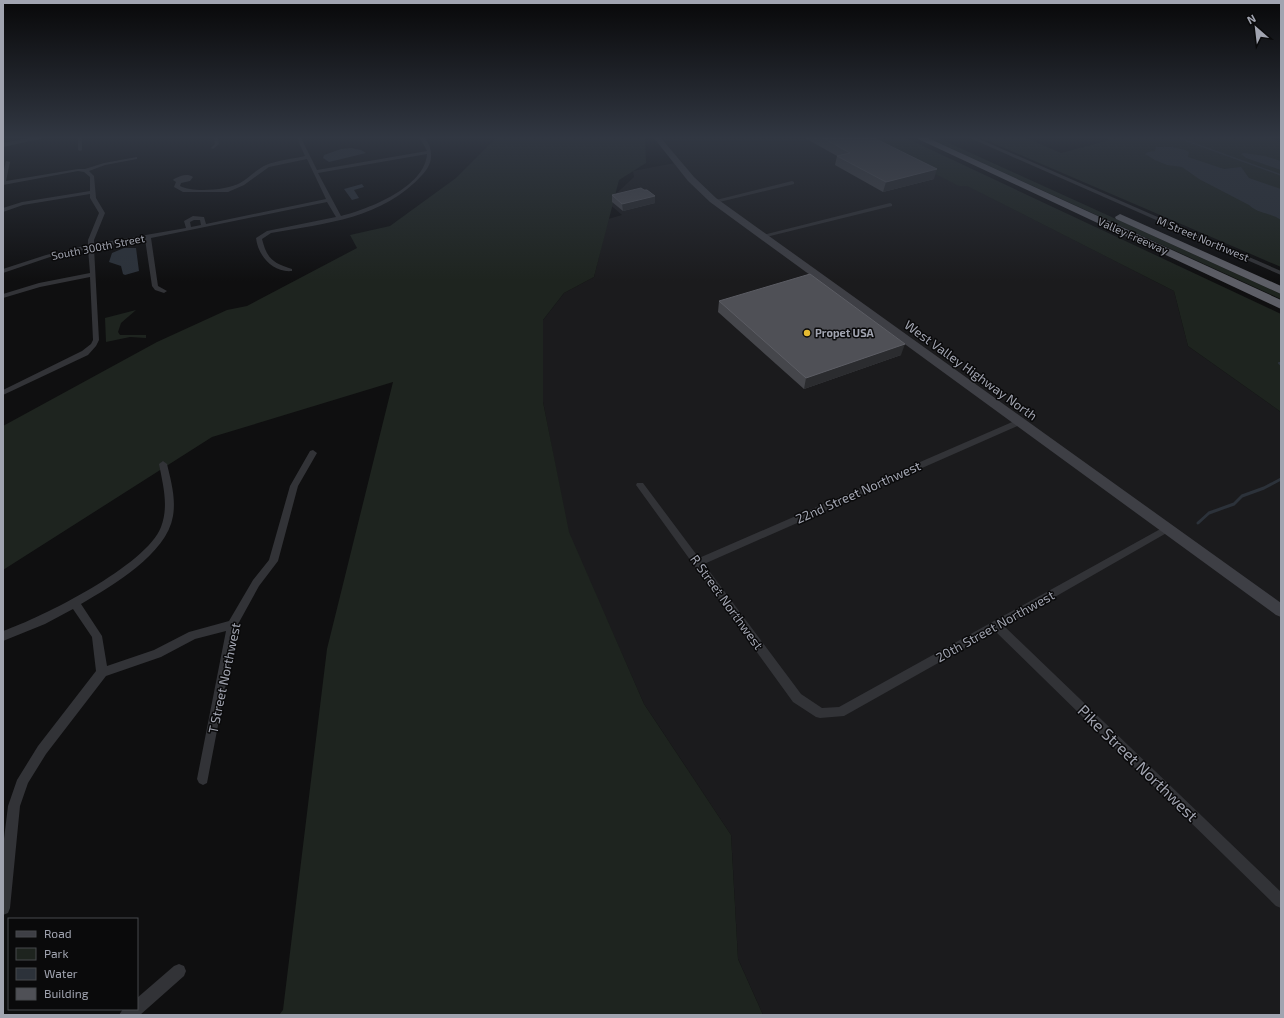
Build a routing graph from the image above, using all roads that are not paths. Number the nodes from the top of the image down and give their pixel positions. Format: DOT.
graph roads {
  1 [pos="92,186"];
  2 [pos="177,186"];
  3 [pos="238,186"];
  4 [pos="322,186"];
  5 [pos="412,186"];
  6 [pos="698,186"];
  7 [pos="781,186"];
  8 [pos="1023,186"];
  9 [pos="1081,186"];
  10 [pos="92,192"];
  11 [pos="329,200"];
  12 [pos="715,201"];
  13 [pos="890,205"];
  14 [pos="3,210"];
  15 [pos="1113,214"];
  16 [pos="339,217"];
  17 [pos="204,226"];
  18 [pos="189,229"];
  19 [pos="762,236"];
  20 [pos="148,237"];
  21 [pos="91,246"];
  22 [pos="6,270"];
  23 [pos="290,270"];
  24 [pos="1281,273"];
  25 [pos="93,274"];
  26 [pos="1281,289"];
  27 [pos="164,291"];
  28 [pos="3,296"];
  29 [pos="1281,305"];
  30 [pos="3,393"];
  31 [pos="1018,422"];
  32 [pos="313,453"];
  33 [pos="163,464"];
  34 [pos="640,485"];
  35 [pos="1167,529"];
  36 [pos="697,562"];
  37 [pos="74,603"];
  38 [pos="1281,611"];
  39 [pos="232,625"];
  40 [pos="996,625"];
  41 [pos="3,636"];
  42 [pos="102,672"];
  43 [pos="820,713"];
  44 [pos="203,778"];
  45 [pos="1281,901"];
  46 [pos="3,908"];
  47 [pos="179,971"];
  48 [pos="138,1008"];
  1 -- 10 [label="street"];
  2 -- 3 [label="street"];
  4 -- 11 [label="street"];
  5 -- 16 [label="street"];
  6 -- 12 [label="main road, West Valley Highway North"];
  7 -- 12 [label="street"];
  8 -- 29 [label="highway, Valley Freeway"];
  9 -- 24 [label="street, M Street Northwest"];
  10 -- 14 [label="street"];
  10 -- 21 [label="street"];
  11 -- 16 [label="street"];
  11 -- 17 [label="street, South 300th Street"];
  12 -- 19 [label="main road, West Valley Highway North"];
  13 -- 19 [label="street"];
  15 -- 26 [label="highway, Valley Freeway"];
  16 -- 23 [label="street"];
  17 -- 18 [label="street, South 300th Street"];
  17 -- 18 [label="street"];
  18 -- 20 [label="street, South 300th Street"];
  19 -- 31 [label="main road, West Valley Highway North"];
  20 -- 21 [label="street, South 300th Street"];
  20 -- 27 [label="street"];
  21 -- 22 [label="street, South 300th Street"];
  21 -- 25 [label="street"];
  25 -- 28 [label="street"];
  25 -- 30 [label="street"];
  31 -- 35 [label="main road, West Valley Highway North"];
  31 -- 36 [label="street, 22nd Street Northwest"];
  32 -- 39 [label="street, T Street Northwest"];
  33 -- 37 [label="street"];
  34 -- 36 [label="street, R Street Northwest"];
  35 -- 38 [label="main road, West Valley Highway North"];
  35 -- 40 [label="street, 20th Street Northwest"];
  36 -- 43 [label="street, R Street Northwest"];
  37 -- 41 [label="street"];
  37 -- 42 [label="street"];
  39 -- 42 [label="street"];
  39 -- 44 [label="street, T Street Northwest"];
  40 -- 43 [label="street, 20th Street Northwest"];
  40 -- 45 [label="street, Pike Street Northwest"];
  42 -- 46 [label="street"];
  47 -- 48 [label="street"];
}
